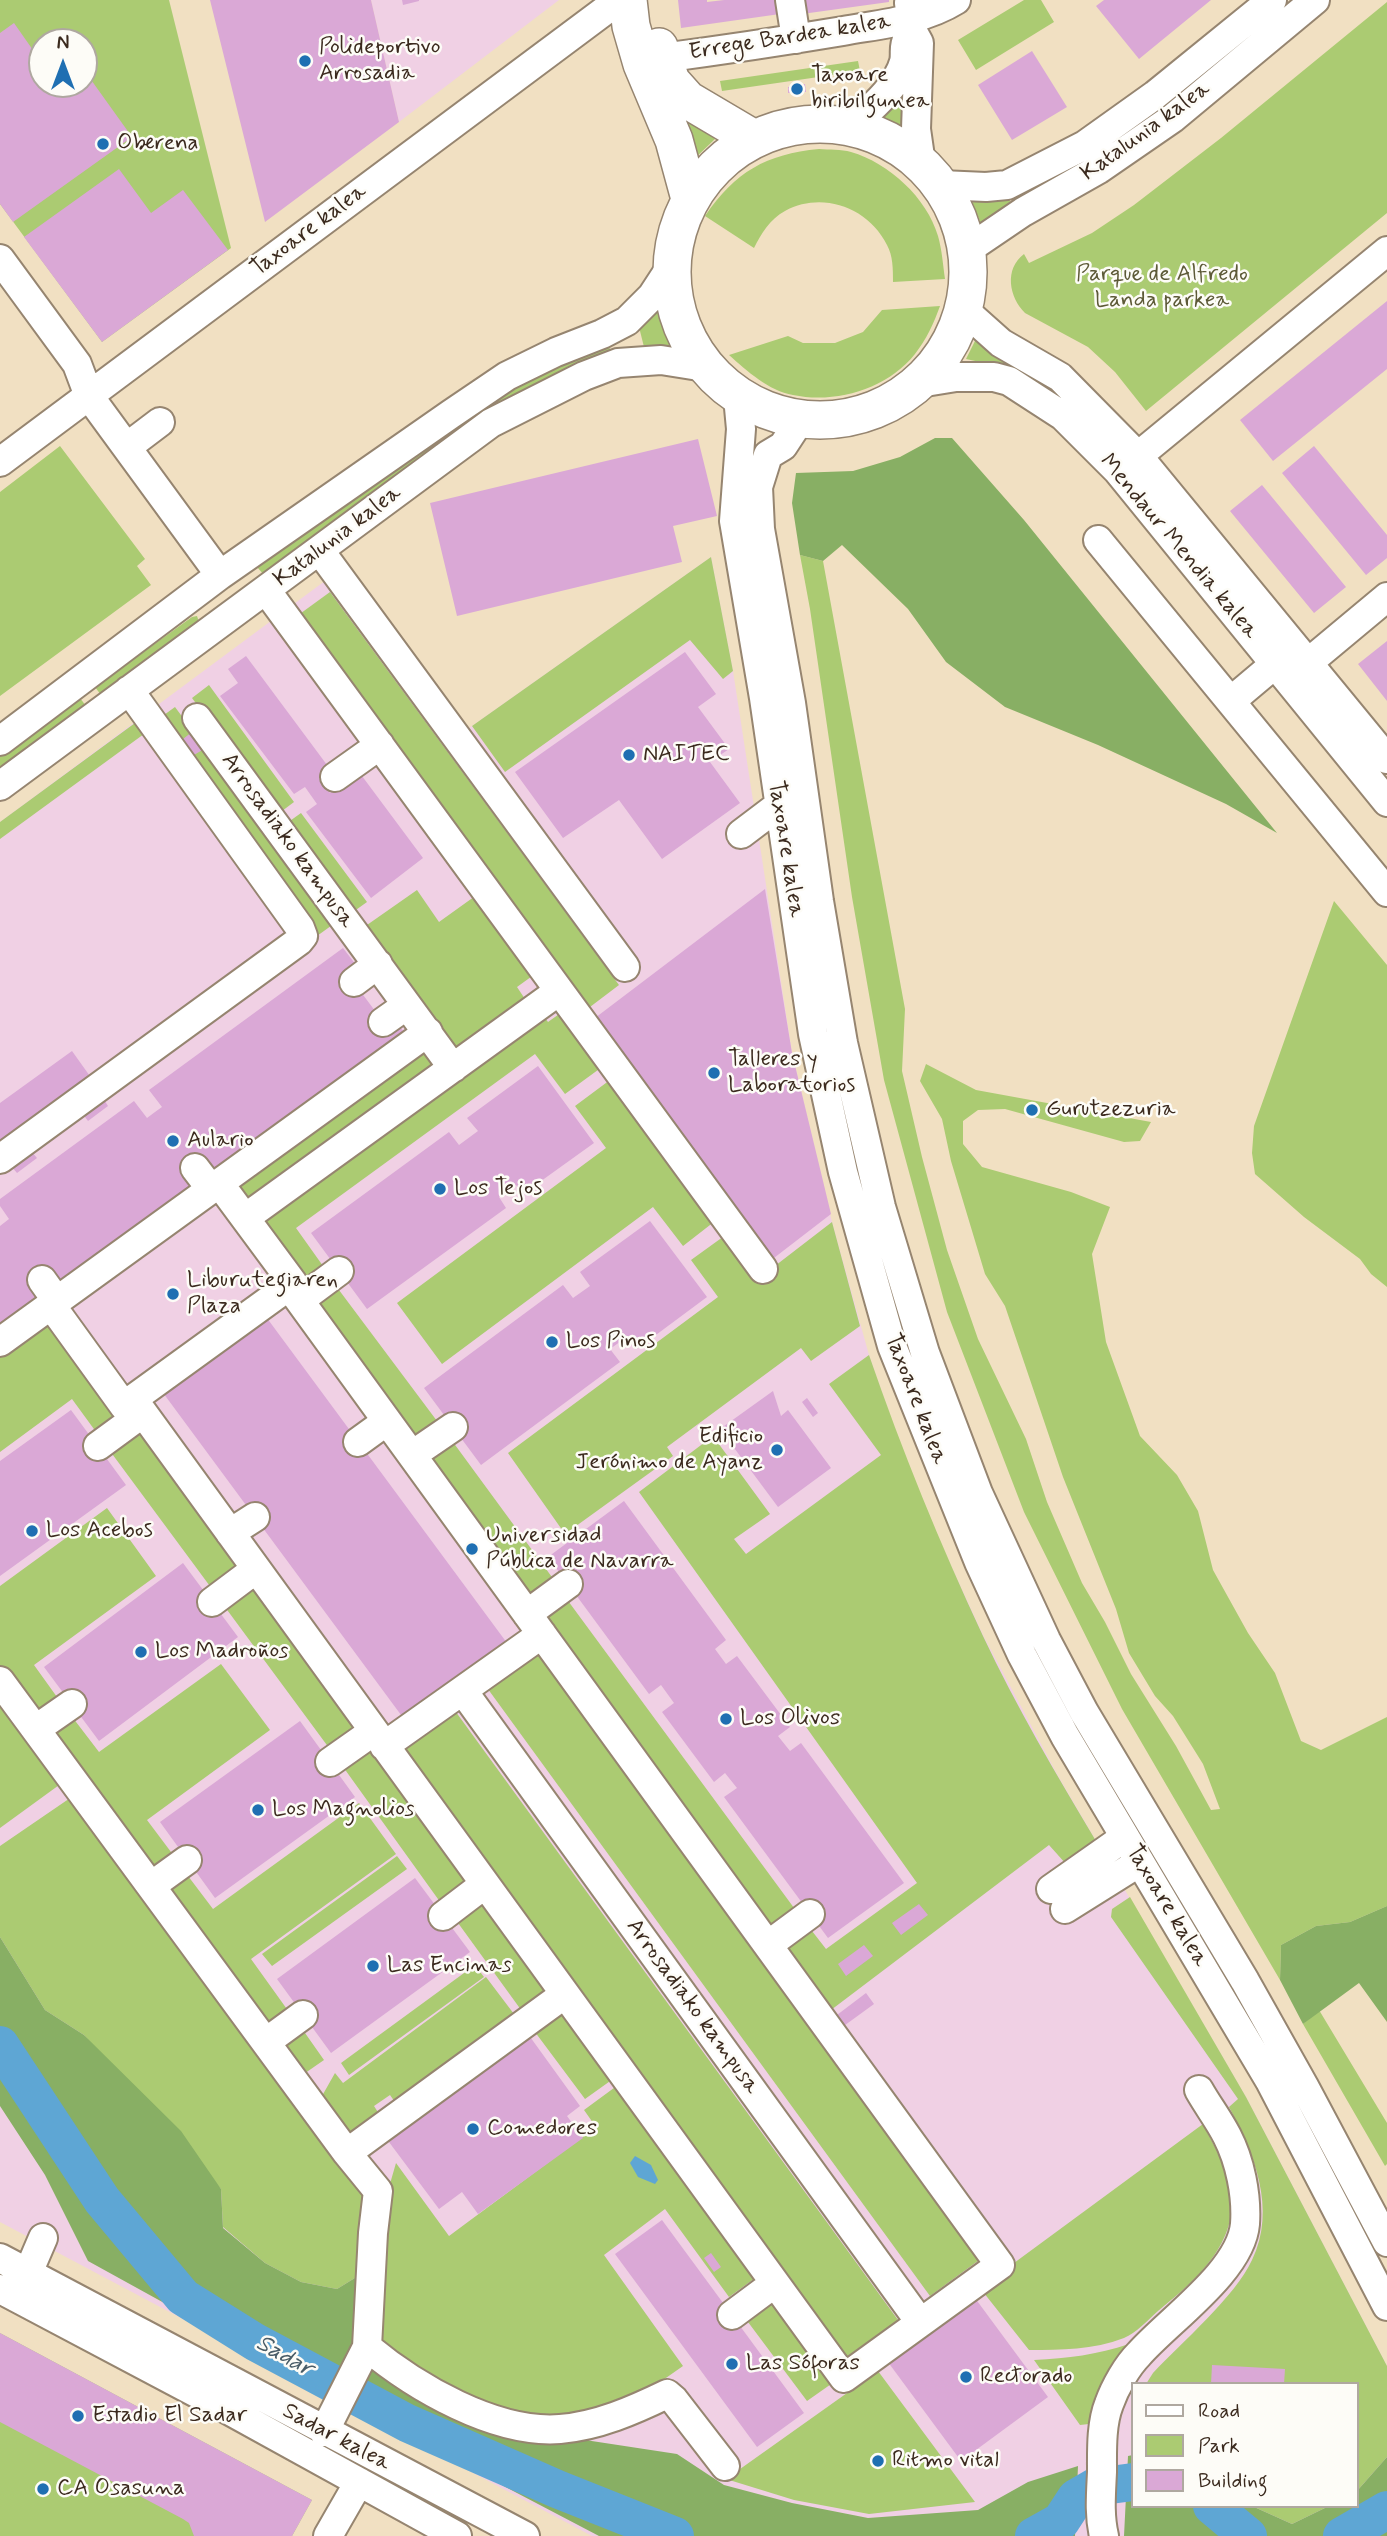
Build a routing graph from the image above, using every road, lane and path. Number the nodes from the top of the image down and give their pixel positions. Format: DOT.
graph roads {
  1 [pos="619,0"];
  2 [pos="628,0"];
  3 [pos="647,0"];
  4 [pos="790,0"];
  5 [pos="956,0"];
  6 [pos="1272,0"];
  7 [pos="1315,0"];
  8 [pos="911,17"];
  9 [pos="796,39"];
  10 [pos="662,58"];
  11 [pos="851,127"];
  12 [pos="754,139"];
  13 [pos="931,175"];
  14 [pos="690,199"];
  15 [pos="967,250"];
  16 [pos="1387,251"];
  17 [pos="0,259"];
  18 [pos="671,267"];
  19 [pos="0,291"];
  20 [pos="964,310"];
  21 [pos="705,367"];
  22 [pos="919,383"];
  23 [pos="89,396"];
  24 [pos="738,397"];
  25 [pos="800,420"];
  26 [pos="165,429"];
  27 [pos="131,454"];
  28 [pos="1138,456"];
  29 [pos="0,462"];
  30 [pos="1098,540"];
  31 [pos="320,551"];
  32 [pos="220,575"];
  33 [pos="266,590"];
  34 [pos="1387,597"];
  35 [pos="1308,662"];
  36 [pos="1275,664"];
  37 [pos="129,690"];
  38 [pos="1231,701"];
  39 [pos="197,718"];
  40 [pos="0,741"];
  41 [pos="380,745"];
  42 [pos="1387,759"];
  43 [pos="335,777"];
  44 [pos="0,786"];
  45 [pos="1387,802"];
  46 [pos="778,806"];
  47 [pos="740,834"];
  48 [pos="1387,892"];
  49 [pos="378,964"];
  50 [pos="625,967"];
  51 [pos="354,982"];
  52 [pos="559,991"];
  53 [pos="407,1004"];
  54 [pos="383,1022"];
  55 [pos="428,1032"];
  56 [pos="453,1068"];
  57 [pos="2,1153"];
  58 [pos="208,1180"];
  59 [pos="245,1218"];
  60 [pos="763,1269"];
  61 [pos="339,1271"];
  62 [pos="294,1293"];
  63 [pos="50,1295"];
  64 [pos="0,1342"];
  65 [pos="138,1406"];
  66 [pos="387,1421"];
  67 [pos="453,1427"];
  68 [pos="358,1442"];
  69 [pos="98,1446"];
  70 [pos="412,1455"];
  71 [pos="255,1517"];
  72 [pos="230,1533"];
  73 [pos="256,1569"];
  74 [pos="568,1584"];
  75 [pos="212,1602"];
  76 [pos="535,1624"];
  77 [pos="0,1681"];
  78 [pos="463,1691"];
  79 [pos="72,1704"];
  80 [pos="36,1729"];
  81 [pos="379,1739"];
  82 [pos="330,1762"];
  83 [pos="1125,1837"];
  84 [pos="187,1860"];
  85 [pos="1140,1862"];
  86 [pos="485,1884"];
  87 [pos="151,1886"];
  88 [pos="810,1914"];
  89 [pos="443,1916"];
  90 [pos="768,1945"];
  91 [pos="565,1994"];
  92 [pos="303,2015"];
  93 [pos="266,2042"];
  94 [pos="1199,2090"];
  95 [pos="347,2153"];
  96 [pos="1378,2202"];
  97 [pos="43,2238"];
  98 [pos="1387,2242"];
  99 [pos="0,2258"];
  100 [pos="28,2273"];
  101 [pos="775,2284"];
  102 [pos="0,2289"];
  103 [pos="1387,2306"];
  104 [pos="732,2315"];
  105 [pos="920,2322"];
  106 [pos="361,2358"];
  107 [pos="324,2432"];
  108 [pos="725,2466"];
  109 [pos="359,2482"];
  110 [pos="1100,2532"];
  111 [pos="328,2536"];
  112 [pos="457,2536"];
  113 [pos="524,2536"];
  1 -- 23 [label="street, Taxoare kalea"];
  2 -- 14 [label="main road"];
  3 -- 10 [label="main road"];
  4 -- 9 [label="street"];
  5 -- 8 [label="street, Errege Bardea kalea"];
  6 -- 13 [label="street, Katalunia kalea"];
  7 -- 15 [label="street, Katalunia kalea"];
  8 -- 9 [label="street, Errege Bardea kalea"];
  8 -- 11 [label="street"];
  8 -- 13 [label="street"];
  9 -- 10 [label="street, Errege Bardea kalea"];
  10 -- 12 [label="main road"];
  11 -- 12 [label="main road"];
  11 -- 13 [label="main road"];
  12 -- 14 [label="main road"];
  13 -- 15 [label="main road"];
  14 -- 18 [label="main road"];
  15 -- 20 [label="main road"];
  16 -- 28 [label="street"];
  17 -- 23 [label="street"];
  18 -- 21 [label="main road"];
  18 -- 32 [label="street, Katalunia kalea"];
  19 -- 23 [label="street"];
  20 -- 22 [label="main road"];
  20 -- 28 [label="street, Mendaur Mendia kalea"];
  21 -- 24 [label="main road"];
  21 -- 31 [label="street, Katalunia kalea"];
  22 -- 25 [label="main road"];
  22 -- 36 [label="street, Mendaur Mendia kalea"];
  23 -- 27 [label="street"];
  23 -- 29 [label="street, Taxoare kalea"];
  24 -- 25 [label="main road"];
  24 -- 46 [label="street, Taxoare kalea"];
  25 -- 96 [label="street, Taxoare kalea"];
  26 -- 27 [label="street"];
  27 -- 32 [label="street"];
  28 -- 35 [label="street, Mendaur Mendia kalea"];
  30 -- 38 [label="street"];
  31 -- 33 [label="street, Katalunia kalea"];
  31 -- 50 [label="street"];
  32 -- 40 [label="street, Katalunia kalea"];
  33 -- 37 [label="street, Katalunia kalea"];
  33 -- 41 [label="street"];
  34 -- 35 [label="street"];
  35 -- 42 [label="street, Mendaur Mendia kalea"];
  36 -- 38 [label="street"];
  36 -- 45 [label="street, Mendaur Mendia kalea"];
  37 -- 44 [label="street, Katalunia kalea"];
  37 -- 57 [label="street"];
  38 -- 48 [label="street"];
  39 -- 49 [label="street, Arrosadiako kampusa"];
  41 -- 43 [label="street"];
  41 -- 52 [label="street"];
  46 -- 47 [label="street"];
  46 -- 83 [label="street, Taxoare kalea"];
  49 -- 51 [label="street"];
  49 -- 53 [label="street, Arrosadiako kampusa"];
  52 -- 56 [label="street"];
  52 -- 60 [label="street"];
  53 -- 54 [label="street"];
  53 -- 55 [label="street, Arrosadiako kampusa"];
  55 -- 56 [label="street, Arrosadiako kampusa"];
  55 -- 58 [label="street"];
  56 -- 59 [label="street"];
  58 -- 59 [label="street"];
  58 -- 63 [label="street"];
  59 -- 62 [label="street"];
  61 -- 62 [label="street"];
  62 -- 65 [label="street"];
  62 -- 66 [label="street"];
  63 -- 64 [label="street"];
  63 -- 65 [label="street"];
  65 -- 69 [label="street"];
  65 -- 72 [label="street"];
  66 -- 68 [label="street"];
  66 -- 70 [label="street"];
  67 -- 70 [label="street"];
  70 -- 76 [label="street"];
  71 -- 72 [label="street"];
  72 -- 73 [label="street"];
  73 -- 75 [label="street"];
  73 -- 81 [label="street"];
  74 -- 76 [label="street"];
  76 -- 78 [label="street"];
  76 -- 90 [label="street"];
  77 -- 80 [label="street"];
  78 -- 81 [label="street"];
  78 -- 105 [label="street, Arrosadiako kampusa"];
  79 -- 80 [label="street"];
  80 -- 87 [label="street"];
  81 -- 82 [label="street"];
  81 -- 86 [label="street"];
  83 -- 85 [label="street, Taxoare kalea"];
  83 -- 85 [label="street"];
  84 -- 87 [label="street"];
  85 -- 103 [label="street, Taxoare kalea"];
  86 -- 89 [label="street"];
  86 -- 91 [label="street"];
  87 -- 93 [label="street"];
  88 -- 90 [label="street"];
  90 -- 105 [label="street"];
  91 -- 95 [label="street"];
  91 -- 101 [label="street"];
  92 -- 93 [label="street"];
  93 -- 95 [label="street"];
  94 -- 110 [label="street"];
  95 -- 106 [label="street"];
  96 -- 98 [label="street, Taxoare kalea"];
  97 -- 100 [label="street"];
  99 -- 100 [label="street, Sadar kalea"];
  100 -- 107 [label="street, Sadar kalea"];
  101 -- 104 [label="street"];
  101 -- 105 [label="street"];
  102 -- 109 [label="street, Sadar kalea"];
  106 -- 107 [label="street"];
  106 -- 108 [label="street"];
  107 -- 113 [label="street, Sadar kalea"];
  109 -- 111 [label="street"];
  109 -- 112 [label="street, Sadar kalea"];
}
